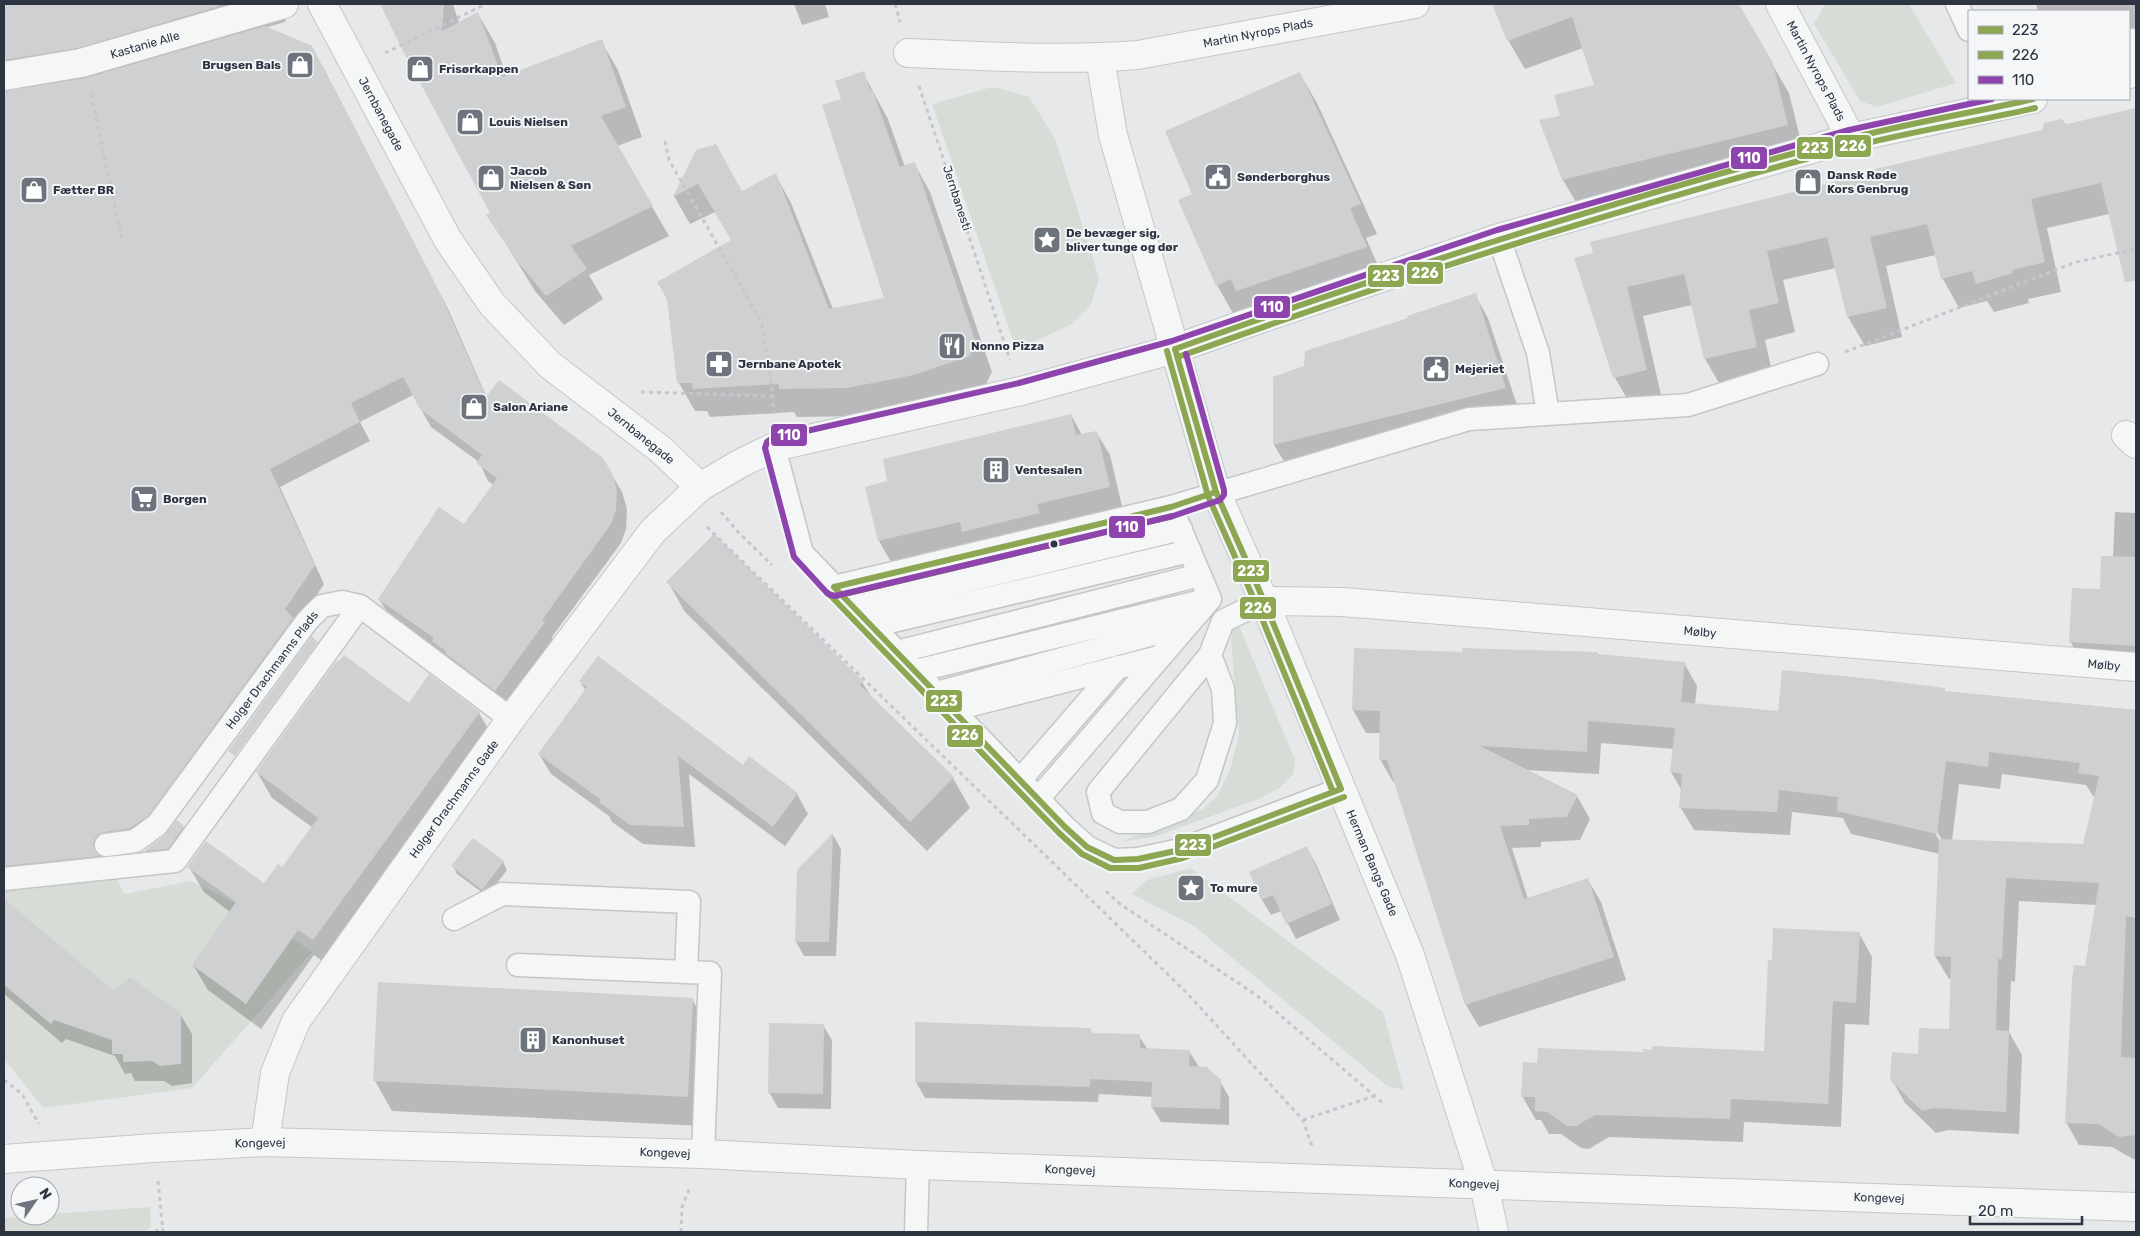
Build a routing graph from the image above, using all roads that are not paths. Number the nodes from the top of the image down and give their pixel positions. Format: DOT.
graph roads {
  1 [pos="284,4"];
  2 [pos="322,4"];
  3 [pos="1415,4"];
  4 [pos="1780,4"];
  5 [pos="1957,4"];
  6 [pos="1968,28"];
  7 [pos="908,52"];
  8 [pos="1100,58"];
  9 [pos="4,76"];
  10 [pos="2025,100"];
  11 [pos="2001,103"];
  12 [pos="1851,138"];
  13 [pos="1499,238"];
  14 [pos="1175,350"];
  15 [pos="1817,364"];
  16 [pos="1548,414"];
  17 [pos="774,447"];
  18 [pos="700,487"];
  19 [pos="1216,492"];
  20 [pos="1171,507"];
  21 [pos="1181,529"];
  22 [pos="1190,551"];
  23 [pos="1200,575"];
  24 [pos="834,586"];
  25 [pos="1210,599"];
  26 [pos="1264,601"];
  27 [pos="360,606"];
  28 [pos="855,608"];
  29 [pos="1188,625"];
  30 [pos="872,626"];
  31 [pos="898,652"];
  32 [pos="1210,655"];
  33 [pos="1159,657"];
  34 [pos="1118,667"];
  35 [pos="2136,667"];
  36 [pos="916,671"];
  37 [pos="936,692"];
  38 [pos="952,710"];
  39 [pos="511,719"];
  40 [pos="1020,780"];
  41 [pos="1341,789"];
  42 [pos="1038,799"];
  43 [pos="106,845"];
  44 [pos="4,879"];
  45 [pos="454,919"];
  46 [pos="518,965"];
  47 [pos="686,972"];
  48 [pos="265,1142"];
  49 [pos="703,1154"];
  50 [pos="4,1159"];
  51 [pos="918,1165"];
  52 [pos="1484,1185"];
  53 [pos="2136,1207"];
  54 [pos="916,1232"];
  55 [pos="1494,1232"];
  1 -- 9 [label="street, Kastanie Alle"];
  2 -- 18 [label="street, Jernbanegade"];
  3 -- 8 [label="street, Martin Nyrops Plads"];
  4 -- 12 [label="street, Martin Nyrops Plads"];
  5 -- 6 [label="lane"];
  7 -- 8 [label="street, Martin Nyrops Plads"];
  8 -- 14 [label="street"];
  10 -- 11 [label="street"];
  11 -- 12 [label="street"];
  12 -- 13 [label="street"];
  13 -- 14 [label="street"];
  13 -- 16 [label="lane"];
  14 -- 17 [label="street"];
  14 -- 19 [label="street, Herman Bangs Gade"];
  15 -- 16 [label="lane"];
  16 -- 19 [label="lane"];
  17 -- 18 [label="street"];
  17 -- 24 [label="lane"];
  18 -- 39 [label="street, Holger Drachmanns Gade"];
  19 -- 20 [label="lane"];
  19 -- 26 [label="street, Herman Bangs Gade"];
  20 -- 21 [label="lane"];
  20 -- 24 [label="lane"];
  21 -- 22 [label="lane"];
  21 -- 28 [label="lane"];
  22 -- 23 [label="lane"];
  22 -- 30 [label="lane"];
  23 -- 25 [label="lane"];
  23 -- 31 [label="lane"];
  24 -- 28 [label="lane"];
  25 -- 29 [label="lane"];
  25 -- 36 [label="lane"];
  26 -- 32 [label="lane"];
  26 -- 35 [label="street, Mølby"];
  26 -- 41 [label="street, Herman Bangs Gade"];
  27 -- 39 [label="lane"];
  27 -- 43 [label="lane, Holger Drachmanns Plads"];
  27 -- 44 [label="lane"];
  28 -- 30 [label="lane"];
  29 -- 33 [label="lane"];
  29 -- 37 [label="lane"];
  30 -- 31 [label="lane"];
  31 -- 36 [label="lane"];
  32 -- 32 [label="lane"];
  33 -- 34 [label="lane"];
  33 -- 42 [label="lane"];
  34 -- 38 [label="lane"];
  34 -- 40 [label="lane"];
  36 -- 37 [label="lane"];
  37 -- 38 [label="lane"];
  38 -- 40 [label="lane"];
  39 -- 48 [label="street, Holger Drachmanns Gade"];
  40 -- 42 [label="lane"];
  41 -- 42 [label="lane"];
  41 -- 52 [label="street, Herman Bangs Gade"];
  45 -- 47 [label="lane"];
  46 -- 47 [label="lane"];
  47 -- 49 [label="lane"];
  48 -- 49 [label="street, Kongevej"];
  48 -- 50 [label="street, Kongevej"];
  49 -- 51 [label="street, Kongevej"];
  51 -- 52 [label="street, Kongevej"];
  51 -- 54 [label="lane"];
  52 -- 53 [label="street, Kongevej"];
  52 -- 55 [label="street, Herman Bangs Gade"];
}
